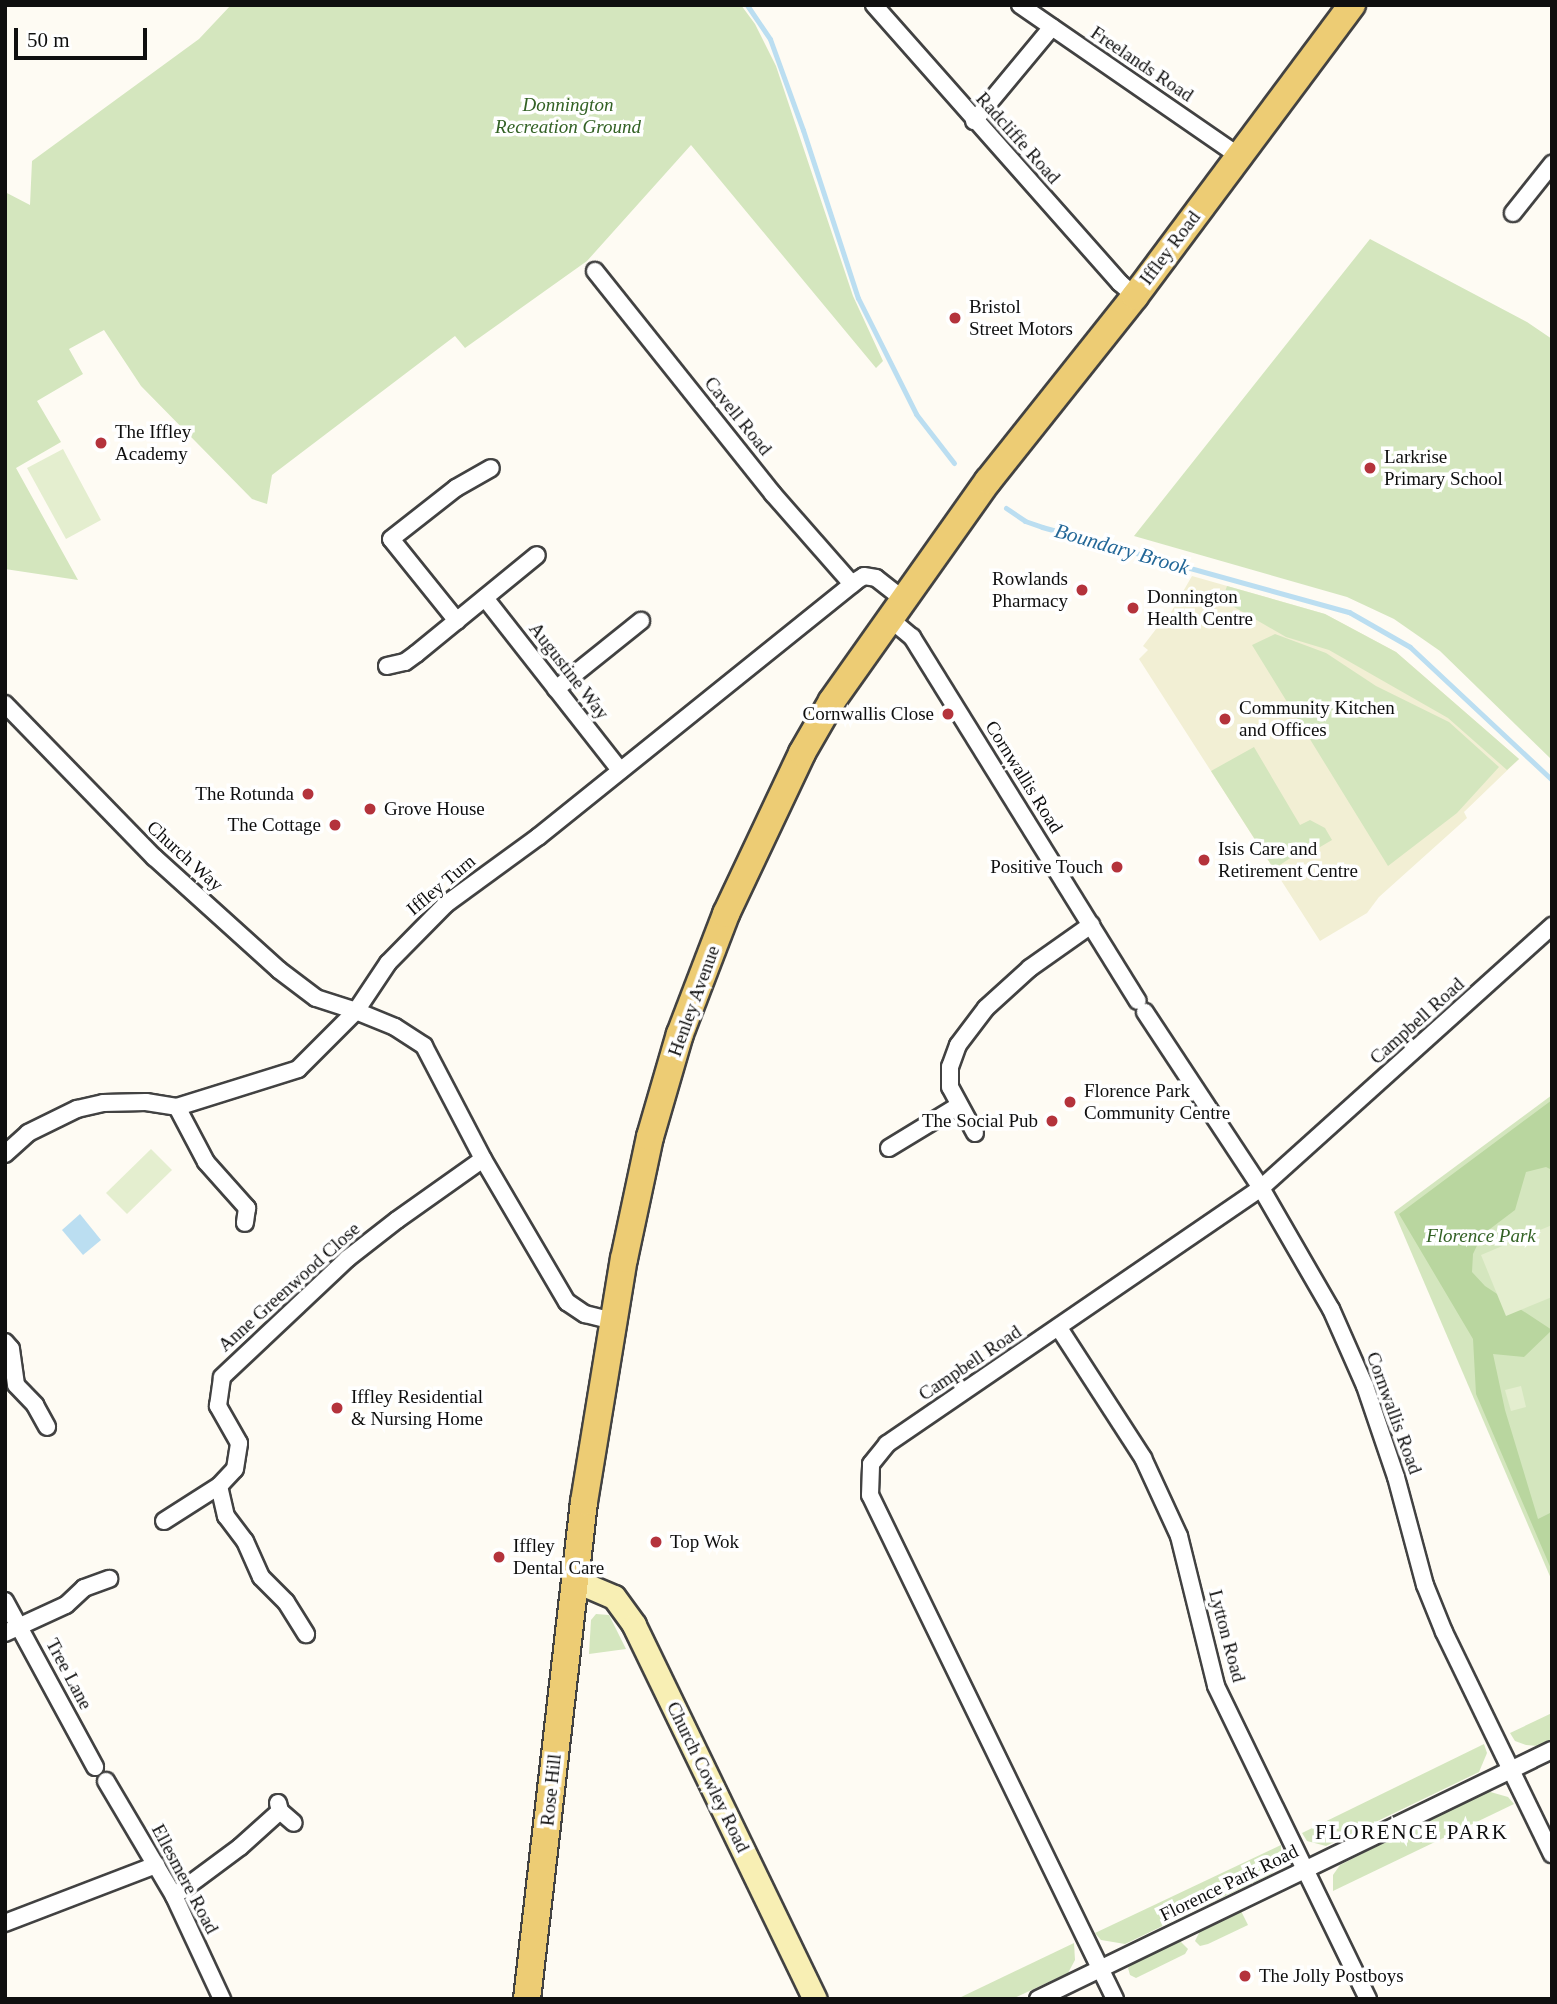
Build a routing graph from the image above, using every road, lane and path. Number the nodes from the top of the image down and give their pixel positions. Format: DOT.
graph roads {
  1 [pos="874,5"];
  2 [pos="1020,5"];
  3 [pos="1352,5"];
  4 [pos="1052,27"];
  5 [pos="974,121"];
  6 [pos="1240,156"];
  7 [pos="1552,164"];
  8 [pos="1513,213"];
  9 [pos="595,271"];
  10 [pos="1135,296"];
  11 [pos="491,468"];
  12 [pos="984,487"];
  13 [pos="537,555"];
  14 [pos="852,584"];
  15 [pos="485,598"];
  16 [pos="896,609"];
  17 [pos="457,621"];
  18 [pos="641,621"];
  19 [pos="387,666"];
  20 [pos="556,689"];
  21 [pos="5,704"];
  22 [pos="620,770"];
  23 [pos="1091,925"];
  24 [pos="1552,926"];
  25 [pos="356,1010"];
  26 [pos="958,1106"];
  27 [pos="177,1107"];
  28 [pos="975,1133"];
  29 [pos="889,1148"];
  30 [pos="5,1154"];
  31 [pos="483,1159"];
  32 [pos="1261,1188"];
  33 [pos="245,1223"];
  34 [pos="614,1321"];
  35 [pos="1059,1328"];
  36 [pos="5,1342"];
  37 [pos="47,1427"];
  38 [pos="219,1486"];
  39 [pos="164,1521"];
  40 [pos="109,1579"];
  41 [pos="575,1580"];
  42 [pos="5,1601"];
  43 [pos="12,1630"];
  44 [pos="306,1634"];
  45 [pos="1552,1750"];
  46 [pos="95,1768"];
  47 [pos="1510,1770"];
  48 [pos="106,1781"];
  49 [pos="294,1823"];
  50 [pos="1552,1854"];
  51 [pos="156,1865"];
  52 [pos="1305,1870"];
  53 [pos="174,1896"];
  54 [pos="5,1923"];
  55 [pos="1100,1969"];
  56 [pos="222,1999"];
  57 [pos="527,1999"];
  58 [pos="816,1999"];
  59 [pos="1038,1999"];
  60 [pos="1115,1999"];
  61 [pos="1368,1999"];
  1 -- 5 [label="street, Radcliffe Road"];
  2 -- 4 [label="street, Freelands Road"];
  3 -- 6 [label="main road, Iffley Road"];
  4 -- 5 [label="street"];
  4 -- 6 [label="street, Freelands Road"];
  5 -- 10 [label="street, Radcliffe Road"];
  6 -- 10 [label="main road, Iffley Road"];
  7 -- 8 [label="street"];
  9 -- 14 [label="street, Cavell Road"];
  10 -- 12 [label="main road, Iffley Road"];
  11 -- 17 [label="street"];
  12 -- 16 [label="main road, Henley Avenue"];
  13 -- 15 [label="street"];
  14 -- 16 [label="street"];
  14 -- 22 [label="street, Iffley Turn"];
  15 -- 17 [label="street"];
  15 -- 20 [label="street, Augustine Way"];
  16 -- 23 [label="street, Cornwallis Road"];
  16 -- 34 [label="main road, Henley Avenue"];
  17 -- 19 [label="street"];
  18 -- 20 [label="street"];
  20 -- 22 [label="street, Augustine Way"];
  21 -- 25 [label="street, Church Way"];
  22 -- 25 [label="street, Iffley Turn"];
  23 -- 26 [label="street"];
  23 -- 32 [label="street, Cornwallis Road"];
  24 -- 32 [label="street, Campbell Road"];
  25 -- 27 [label="street, Iffley Turn"];
  25 -- 31 [label="street"];
  26 -- 28 [label="street"];
  26 -- 29 [label="street"];
  27 -- 30 [label="street"];
  27 -- 33 [label="street"];
  31 -- 34 [label="street"];
  31 -- 38 [label="street, Anne Greenwood Close"];
  32 -- 35 [label="street, Campbell Road"];
  32 -- 47 [label="street, Cornwallis Road"];
  34 -- 41 [label="main road, Henley Avenue"];
  35 -- 52 [label="street, Lytton Road"];
  35 -- 55 [label="street, Campbell Road"];
  36 -- 37 [label="street"];
  38 -- 39 [label="street, Anne Greenwood Close"];
  38 -- 44 [label="street"];
  40 -- 43 [label="street"];
  41 -- 57 [label="main road, Rose Hill"];
  41 -- 58 [label="main road, Church Cowley Road"];
  42 -- 43 [label="street, Tree Lane"];
  43 -- 46 [label="street, Tree Lane"];
  45 -- 47 [label="street, Florence Park Road"];
  47 -- 50 [label="street, Cornwallis Road"];
  47 -- 52 [label="street, Florence Park Road"];
  48 -- 51 [label="street, Ellesmere Road"];
  49 -- 53 [label="street"];
  51 -- 53 [label="street, Ellesmere Road"];
  51 -- 54 [label="street"];
  52 -- 55 [label="street, Florence Park Road"];
  52 -- 61 [label="street, Lytton Road"];
  53 -- 56 [label="street, Ellesmere Road"];
  55 -- 59 [label="street, Florence Park Road"];
  55 -- 60 [label="street, Campbell Road"];
}
